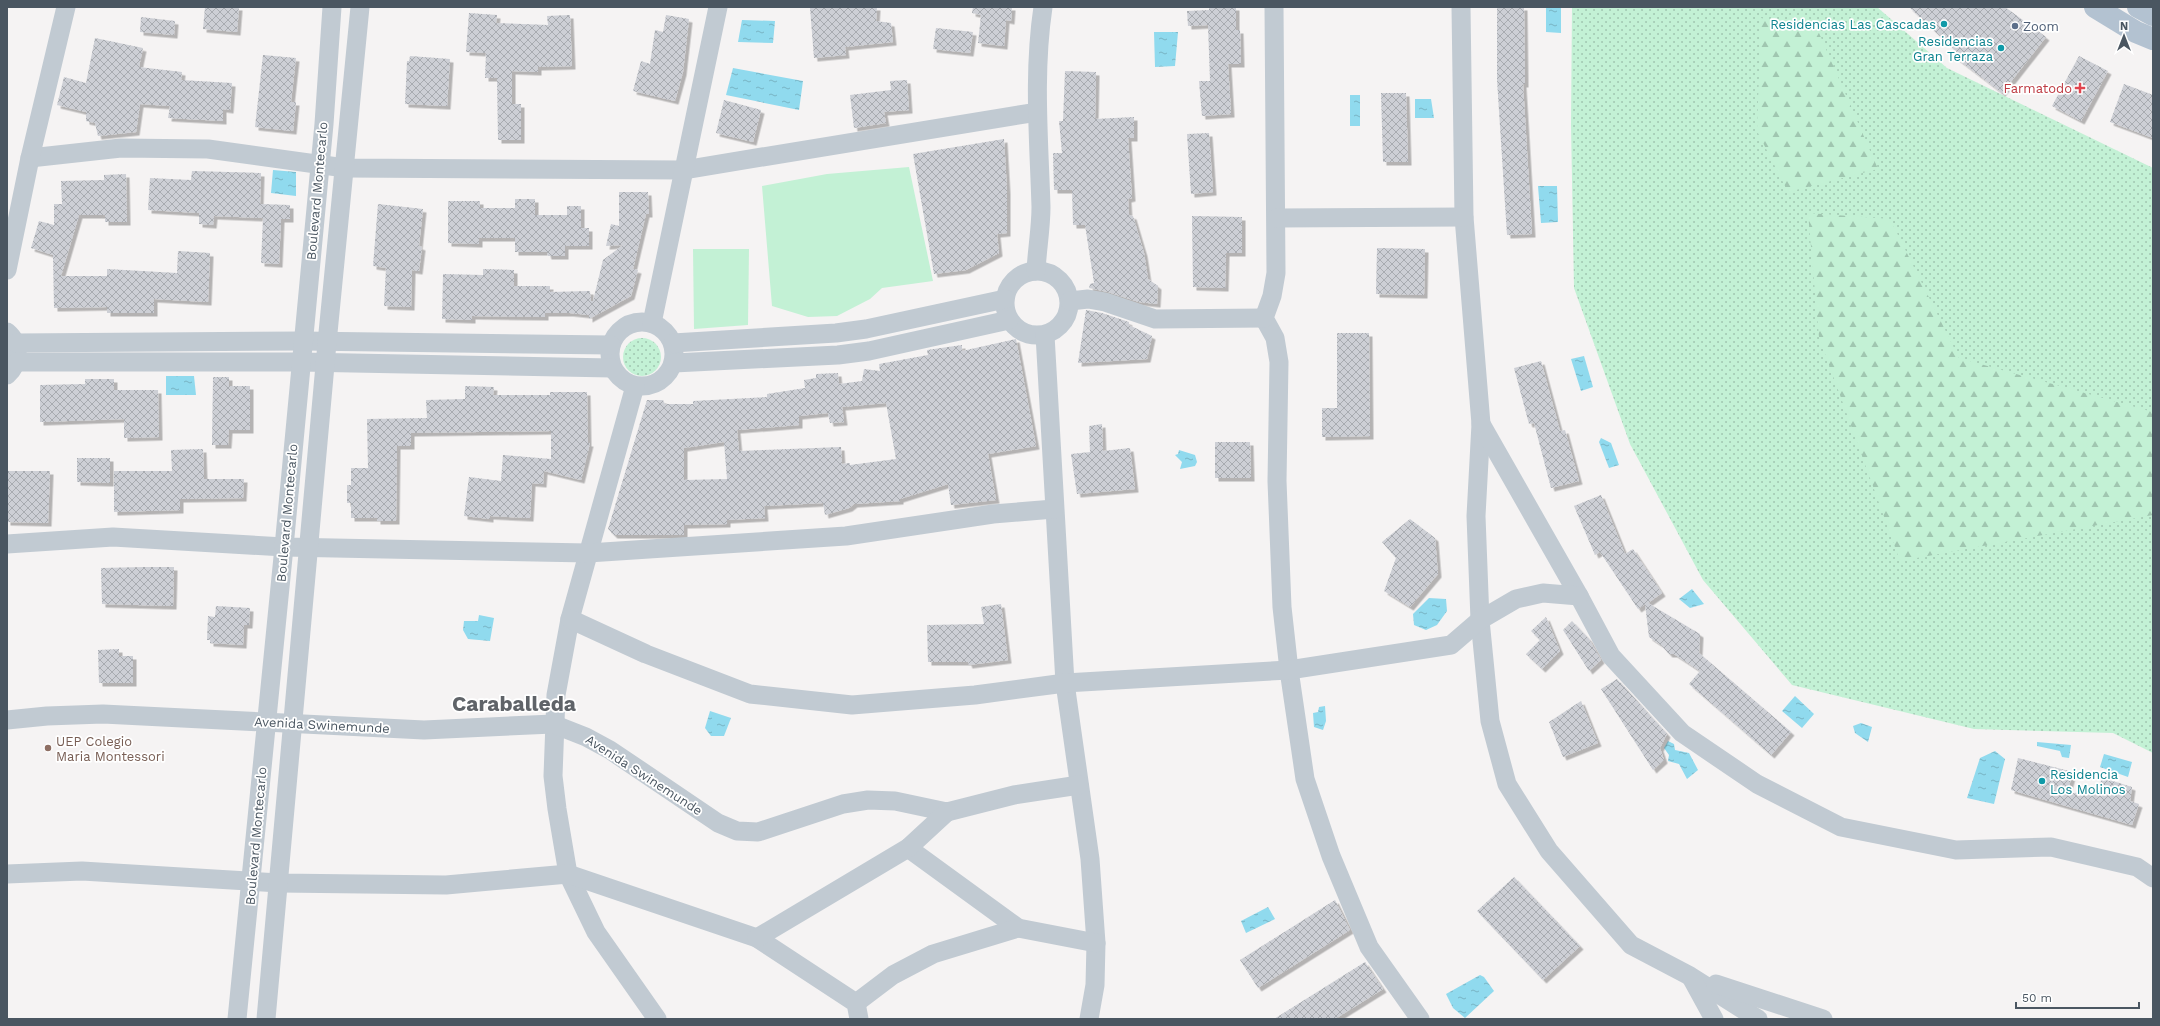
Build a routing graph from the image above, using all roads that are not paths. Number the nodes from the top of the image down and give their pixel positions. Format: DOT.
graph roads {
  1 [pos="66,7"];
  2 [pos="332,7"];
  3 [pos="360,7"];
  4 [pos="718,7"];
  5 [pos="1043,7"];
  6 [pos="1274,7"];
  7 [pos="1461,7"];
  8 [pos="2095,7"];
  9 [pos="2138,7"];
  10 [pos="2153,15"];
  11 [pos="2153,39"];
  12 [pos="1037,112"];
  13 [pos="30,158"];
  14 [pos="319,164"];
  15 [pos="345,168"];
  16 [pos="683,170"];
  17 [pos="1464,217"];
  18 [pos="1276,218"];
  19 [pos="7,270"];
  20 [pos="1036,271"];
  21 [pos="1005,299"];
  22 [pos="1070,301"];
  23 [pos="1264,318"];
  24 [pos="1009,320"];
  25 [pos="652,323"];
  26 [pos="1046,335"];
  27 [pos="303,342"];
  28 [pos="327,343"];
  29 [pos="673,343"];
  30 [pos="611,345"];
  31 [pos="12,353"];
  32 [pos="300,362"];
  33 [pos="325,363"];
  34 [pos="674,363"];
  35 [pos="612,368"];
  36 [pos="635,386"];
  37 [pos="1481,424"];
  38 [pos="1054,509"];
  39 [pos="7,544"];
  40 [pos="284,547"];
  41 [pos="308,547"];
  42 [pos="588,553"];
  43 [pos="1579,596"];
  44 [pos="570,619"];
  45 [pos="1480,620"];
  46 [pos="1289,670"];
  47 [pos="1065,683"];
  48 [pos="7,720"];
  49 [pos="267,722"];
  50 [pos="291,724"];
  51 [pos="553,724"];
  52 [pos="1079,785"];
  53 [pos="947,812"];
  54 [pos="908,848"];
  55 [pos="7,874"];
  56 [pos="568,874"];
  57 [pos="2153,878"];
  58 [pos="252,880"];
  59 [pos="279,883"];
  60 [pos="1018,928"];
  61 [pos="757,938"];
  62 [pos="1096,943"];
  63 [pos="1690,976"];
  64 [pos="857,1011"];
  65 [pos="237,1019"];
  66 [pos="266,1019"];
  67 [pos="657,1019"];
  68 [pos="1089,1019"];
  69 [pos="1420,1019"];
  70 [pos="1714,1019"];
  71 [pos="1758,1019"];
  72 [pos="1823,1019"];
  1 -- 13 [label="street"];
  2 -- 14 [label="street, Boulevard Montecarlo"];
  3 -- 15 [label="street, Boulevard Montecarlo"];
  4 -- 16 [label="street"];
  5 -- 12 [label="street"];
  6 -- 18 [label="street"];
  7 -- 17 [label="street"];
  8 -- 11 [label="main road"];
  9 -- 10 [label="main road"];
  12 -- 16 [label="street"];
  12 -- 20 [label="street"];
  13 -- 14 [label="street"];
  13 -- 19 [label="street"];
  14 -- 15 [label="street"];
  14 -- 27 [label="street, Boulevard Montecarlo"];
  15 -- 16 [label="street"];
  15 -- 28 [label="street, Boulevard Montecarlo"];
  16 -- 25 [label="street"];
  17 -- 18 [label="street"];
  17 -- 37 [label="street"];
  18 -- 23 [label="street"];
  20 -- 21 [label="street"];
  20 -- 22 [label="street"];
  21 -- 24 [label="street"];
  21 -- 29 [label="street"];
  22 -- 23 [label="street"];
  22 -- 26 [label="street"];
  23 -- 46 [label="street"];
  24 -- 26 [label="street"];
  24 -- 34 [label="street"];
  25 -- 29 [label="street"];
  25 -- 30 [label="street"];
  26 -- 38 [label="street"];
  27 -- 28 [label="street"];
  27 -- 31 [label="street"];
  27 -- 32 [label="street, Boulevard Montecarlo"];
  28 -- 30 [label="street"];
  28 -- 33 [label="street, Boulevard Montecarlo"];
  29 -- 34 [label="street"];
  30 -- 35 [label="street"];
  31 -- 32 [label="street"];
  32 -- 33 [label="street"];
  32 -- 40 [label="street, Boulevard Montecarlo"];
  33 -- 35 [label="street"];
  33 -- 41 [label="street, Boulevard Montecarlo"];
  34 -- 36 [label="street"];
  35 -- 36 [label="street"];
  36 -- 42 [label="street"];
  37 -- 43 [label="street"];
  37 -- 45 [label="street"];
  38 -- 42 [label="street"];
  38 -- 47 [label="street"];
  39 -- 40 [label="street"];
  40 -- 41 [label="street"];
  40 -- 49 [label="street, Boulevard Montecarlo"];
  41 -- 42 [label="street"];
  41 -- 50 [label="street, Boulevard Montecarlo"];
  42 -- 44 [label="street"];
  43 -- 45 [label="street"];
  43 -- 57 [label="street"];
  44 -- 47 [label="street"];
  44 -- 51 [label="street"];
  45 -- 46 [label="street"];
  45 -- 63 [label="street"];
  46 -- 47 [label="street"];
  46 -- 69 [label="street"];
  47 -- 52 [label="street"];
  48 -- 49 [label="street, Avenida Swinemunde"];
  49 -- 50 [label="street, Avenida Swinemunde"];
  49 -- 58 [label="street, Boulevard Montecarlo"];
  50 -- 51 [label="street, Avenida Swinemunde"];
  50 -- 59 [label="street, Boulevard Montecarlo"];
  51 -- 53 [label="street, Avenida Swinemunde"];
  51 -- 56 [label="street"];
  52 -- 53 [label="street, Avenida Swinemunde"];
  52 -- 62 [label="street"];
  53 -- 54 [label="street"];
  54 -- 60 [label="street"];
  54 -- 61 [label="street"];
  55 -- 58 [label="street"];
  56 -- 59 [label="street"];
  56 -- 61 [label="street"];
  56 -- 67 [label="street"];
  58 -- 59 [label="street"];
  58 -- 65 [label="street, Boulevard Montecarlo"];
  59 -- 66 [label="street, Boulevard Montecarlo"];
  60 -- 62 [label="street"];
  60 -- 64 [label="street"];
  61 -- 64 [label="street"];
  62 -- 68 [label="street"];
  63 -- 70 [label="street"];
  63 -- 71 [label="street"];
  63 -- 72 [label="street"];
}
